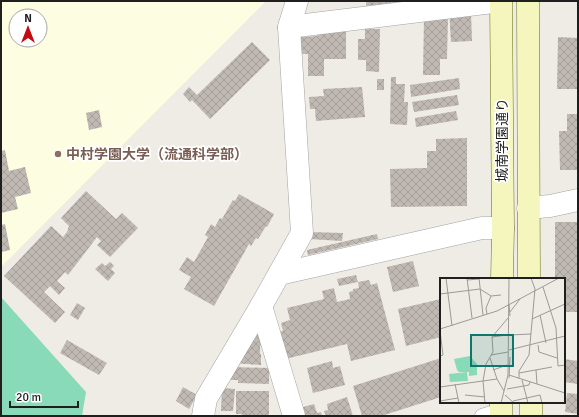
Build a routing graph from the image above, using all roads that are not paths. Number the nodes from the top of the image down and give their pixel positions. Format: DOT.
graph roads {
  1 [pos="298,1"];
  2 [pos="501,1"];
  3 [pos="528,1"];
  4 [pos="289,27"];
  5 [pos="578,200"];
  6 [pos="528,208"];
  7 [pos="503,228"];
  8 [pos="279,274"];
  9 [pos="502,278"];
  10 [pos="529,278"];
  11 [pos="261,306"];
  12 [pos="531,403"];
  13 [pos="203,416"];
  14 [pos="294,416"];
  15 [pos="531,416"];
  1 -- 4 [label="street"];
  2 -- 4 [label="street"];
  2 -- 7 [label="street, 城南学園通り"];
  3 -- 6 [label="street, 城南学園通り"];
  4 -- 8 [label="street"];
  5 -- 6 [label="street"];
  6 -- 10 [label="street, 城南学園通り"];
  7 -- 8 [label="street"];
  7 -- 9 [label="street, 城南学園通り"];
  8 -- 11 [label="street"];
  11 -- 13 [label="street"];
  11 -- 14 [label="street"];
  12 -- 15 [label="street"];
}
